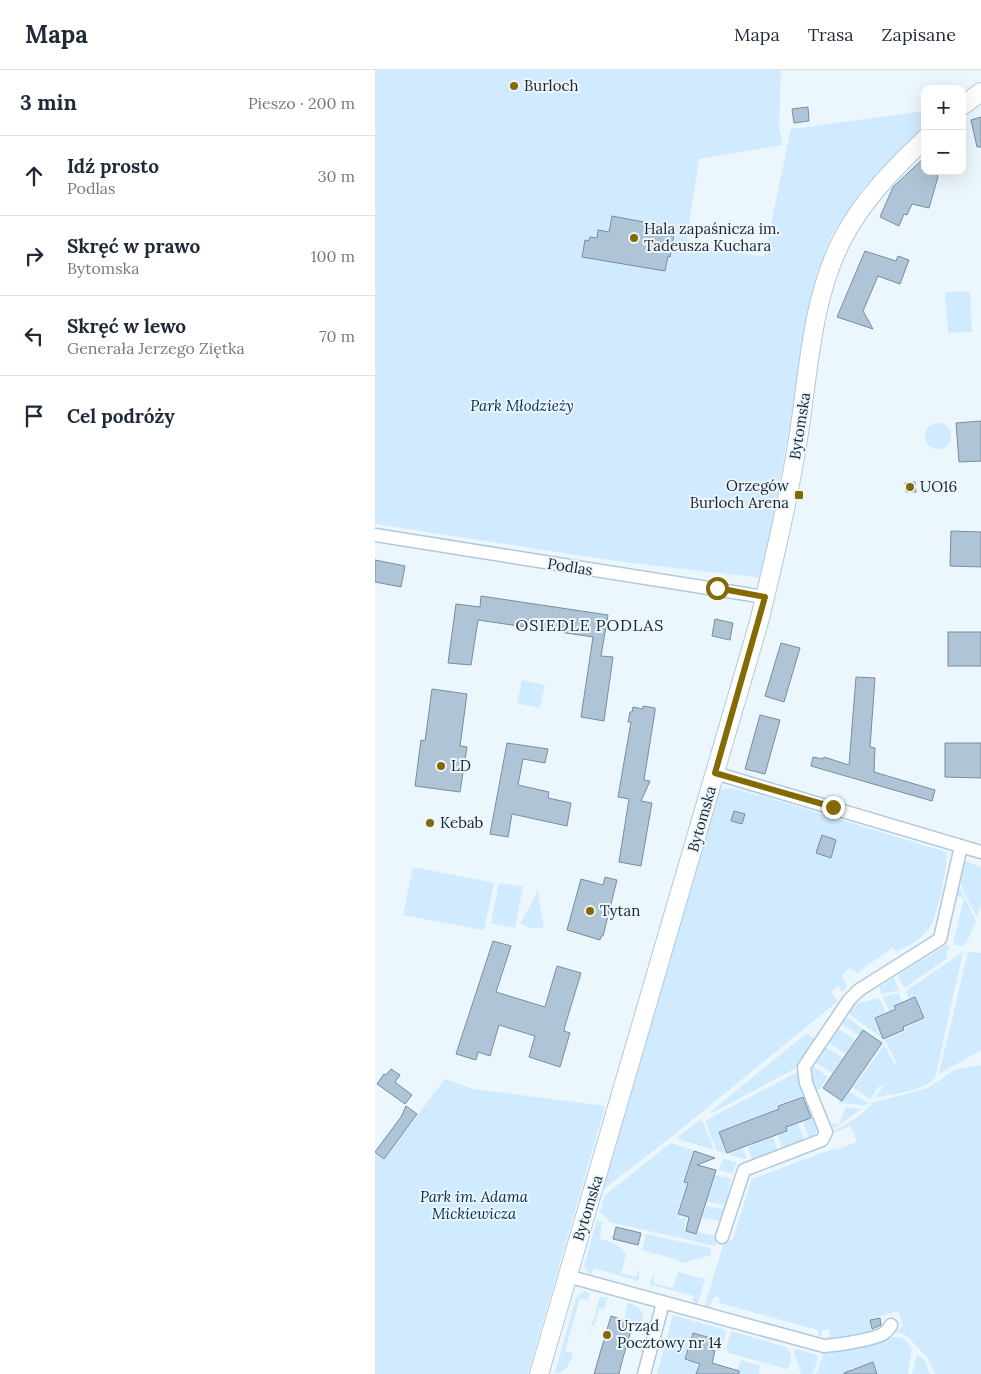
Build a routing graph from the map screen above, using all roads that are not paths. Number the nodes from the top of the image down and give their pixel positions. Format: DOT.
graph roads {
  1 [pos="981,92"];
  2 [pos="966,103"];
  3 [pos="921,143"];
  4 [pos="375,535"];
  5 [pos="765,597"];
  6 [pos="715,773"];
  7 [pos="961,846"];
  8 [pos="981,852"];
  9 [pos="722,1237"];
  10 [pos="567,1276"];
  11 [pos="663,1303"];
  12 [pos="891,1325"];
  13 [pos="539,1374"];
  14 [pos="644,1374"];
  1 -- 2 [label="street"];
  3 -- 5 [label="street, Bytomska"];
  4 -- 5 [label="street, Podlas"];
  5 -- 6 [label="street, Bytomska"];
  6 -- 7 [label="street"];
  6 -- 10 [label="street, Bytomska"];
  7 -- 8 [label="street"];
  7 -- 9 [label="street"];
  10 -- 11 [label="street"];
  10 -- 13 [label="street, Bytomska"];
  11 -- 12 [label="street"];
  11 -- 14 [label="street"];
}
